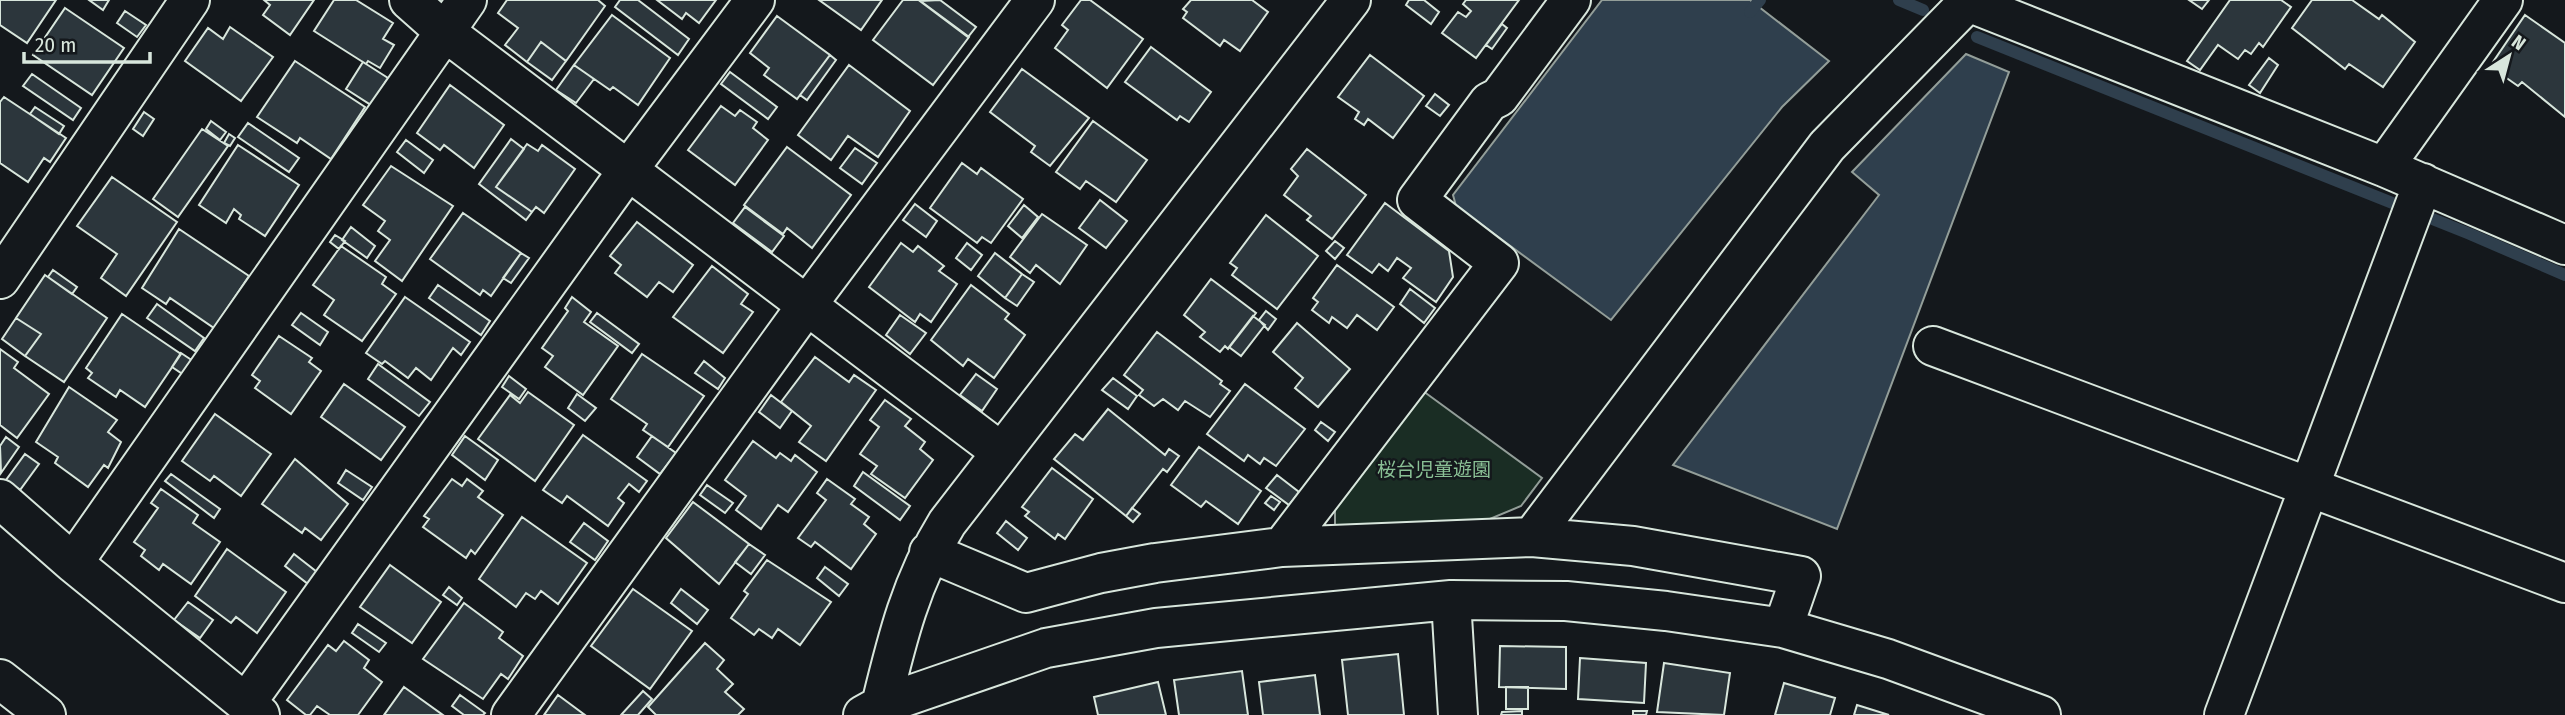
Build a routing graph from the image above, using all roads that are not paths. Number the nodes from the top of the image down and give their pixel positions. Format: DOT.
graph roads {
  1 [pos="190,0"];
  2 [pos="409,0"];
  3 [pos="467,0"];
  4 [pos="755,0"];
  5 [pos="1035,0"];
  6 [pos="1351,0"];
  7 [pos="1572,0"];
  8 [pos="2503,0"];
  9 [pos="1967,1"];
  10 [pos="444,31"];
  11 [pos="2384,167"];
  12 [pos="628,170"];
  13 [pos="2420,189"];
  14 [pos="2565,245"];
  15 [pos="0,279"];
  16 [pos="807,306"];
  17 [pos="1933,346"];
  18 [pos="1000,452"];
  19 [pos="2310,489"];
  20 [pos="0,499"];
  21 [pos="1532,537"];
  22 [pos="1282,547"];
  23 [pos="929,552"];
  24 [pos="73,563"];
  25 [pos="2565,583"];
  26 [pos="1451,600"];
  27 [pos="1783,628"];
  28 [pos="0,679"];
  29 [pos="253,709"];
  30 [pos="872,710"];
  31 [pos="46,715"];
  32 [pos="511,715"];
  33 [pos="1458,715"];
  34 [pos="2041,715"];
  35 [pos="2224,715"];
  1 -- 15 [label="main road"];
  2 -- 10 [label="main road"];
  3 -- 10 [label="main road"];
  4 -- 12 [label="main road"];
  5 -- 16 [label="main road"];
  6 -- 18 [label="main road"];
  7 -- 22 [label="main road"];
  8 -- 11 [label="main road"];
  9 -- 11 [label="main road"];
  9 -- 21 [label="main road"];
  10 -- 12 [label="main road"];
  10 -- 24 [label="main road"];
  11 -- 13 [label="main road"];
  12 -- 16 [label="main road"];
  12 -- 29 [label="main road"];
  13 -- 14 [label="main road"];
  13 -- 19 [label="main road"];
  16 -- 18 [label="main road"];
  16 -- 32 [label="main road"];
  17 -- 19 [label="main road"];
  18 -- 23 [label="main road"];
  19 -- 25 [label="main road"];
  19 -- 35 [label="main road"];
  20 -- 24 [label="main road"];
  21 -- 22 [label="main road"];
  21 -- 27 [label="main road"];
  22 -- 23 [label="main road"];
  23 -- 30 [label="main road"];
  24 -- 29 [label="main road"];
  26 -- 27 [label="main road"];
  26 -- 30 [label="main road"];
  26 -- 33 [label="main road"];
  27 -- 34 [label="main road"];
  28 -- 31 [label="main road"];
}
